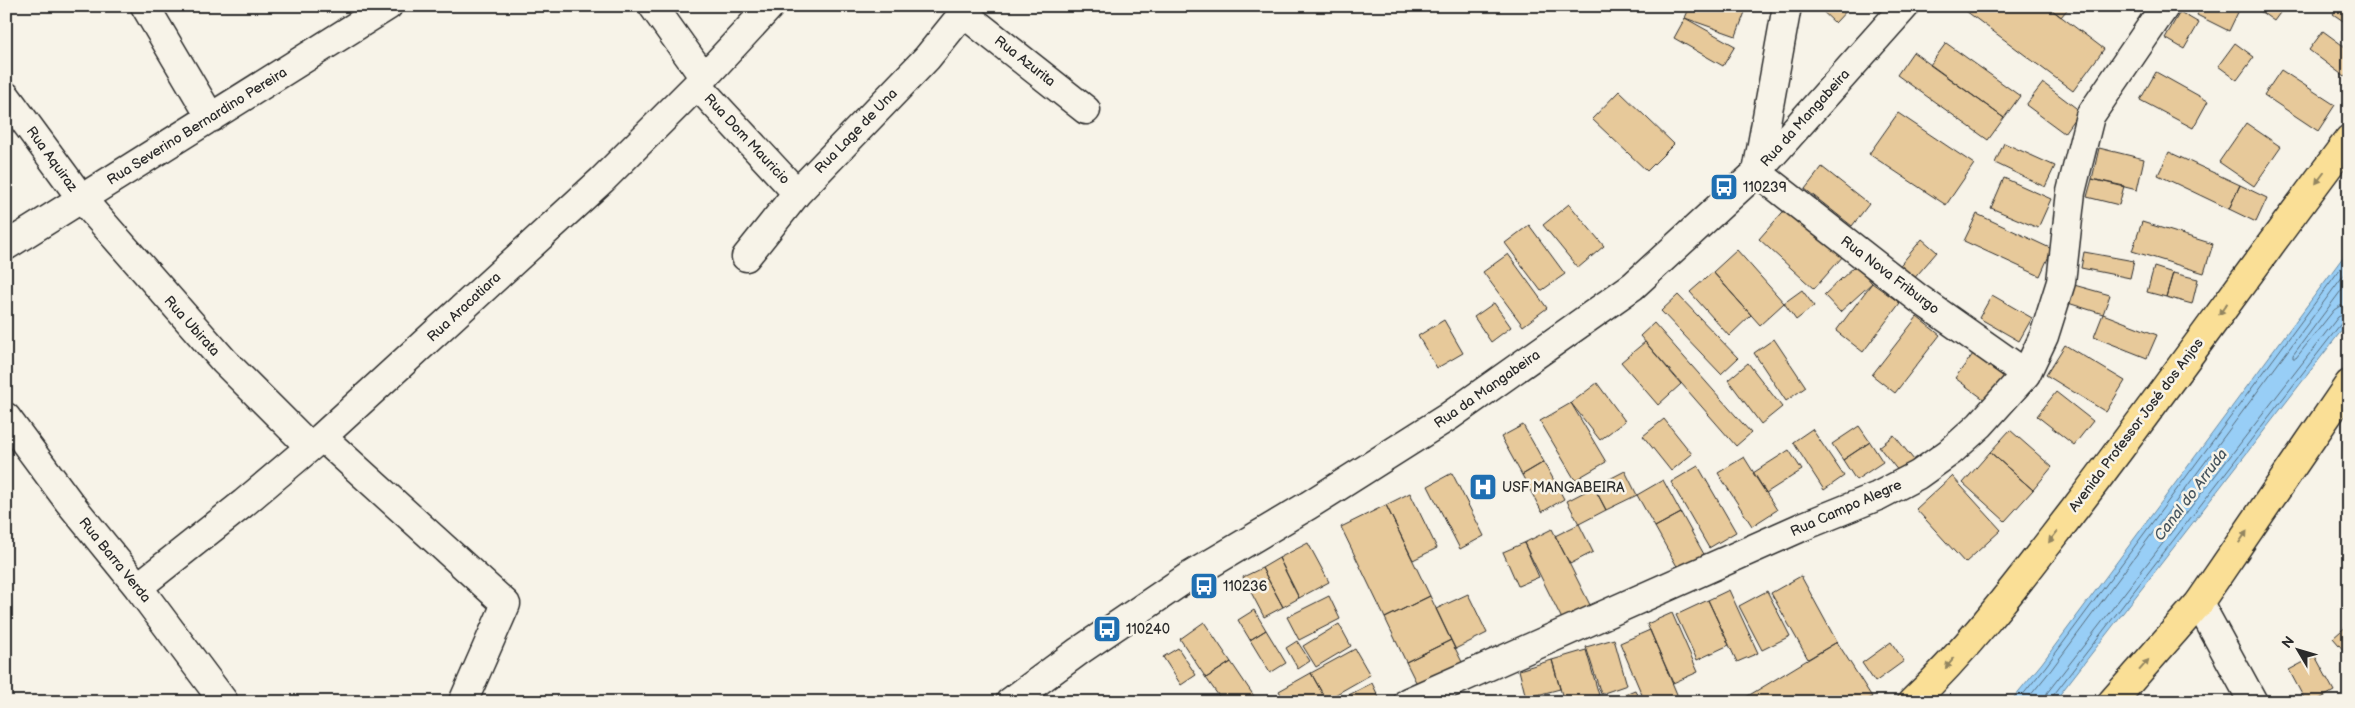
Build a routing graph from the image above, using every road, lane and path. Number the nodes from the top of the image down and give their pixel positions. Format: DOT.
graph roads {
  1 [pos="145,6"];
  2 [pos="388,6"];
  3 [pos="653,6"];
  4 [pos="770,6"];
  5 [pos="1787,6"];
  6 [pos="1905,6"];
  7 [pos="2165,6"];
  8 [pos="966,10"];
  9 [pos="700,81"];
  10 [pos="6,96"];
  11 [pos="1086,110"];
  12 [pos="210,118"];
  13 [pos="2349,139"];
  14 [pos="1757,172"];
  15 [pos="797,192"];
  16 [pos="80,198"];
  17 [pos="6,246"];
  18 [pos="746,257"];
  19 [pos="2026,374"];
  20 [pos="2349,384"];
  21 [pos="6,418"];
  22 [pos="316,442"];
  23 [pos="138,586"];
  24 [pos="2199,603"];
  25 [pos="224,702"];
  26 [pos="462,702"];
  27 [pos="1010,702"];
  28 [pos="1408,702"];
  29 [pos="1912,702"];
  30 [pos="2112,702"];
  31 [pos="2253,702"];
  1 -- 12 [label="street"];
  2 -- 12 [label="street, Rua Severino Bernardino Pereira"];
  3 -- 9 [label="street, Rua Dom Mauricio"];
  4 -- 9 [label="street, Rua Aracatiara"];
  5 -- 14 [label="street"];
  6 -- 14 [label="street, Rua da Mangabeira"];
  7 -- 19 [label="street, Rua Campo Alegre"];
  8 -- 11 [label="street, Rua Azurita"];
  8 -- 15 [label="street, Rua Lage de Una"];
  9 -- 15 [label="street, Rua Dom Mauricio"];
  9 -- 22 [label="street, Rua Aracatiara"];
  10 -- 16 [label="street, Rua Aquiraz"];
  12 -- 16 [label="street, Rua Severino Bernardino Pereira"];
  13 -- 29 [label="main road, Avenida Professor José dos Anjos, one-way"];
  14 -- 19 [label="street, Rua Nova Friburgo"];
  14 -- 27 [label="street, Rua da Mangabeira"];
  15 -- 18 [label="street, Rua Lage de Una"];
  16 -- 17 [label="street, Rua Severino Bernardino Pereira"];
  16 -- 22 [label="street, Rua Ubirata"];
  19 -- 28 [label="street, Rua Campo Alegre"];
  24 -- 20 [label="main road, one-way"];
  21 -- 23 [label="street, Rua Barra Verda"];
  22 -- 23 [label="street, Rua Aracatiara"];
  22 -- 26 [label="street, Rua Ubirata"];
  23 -- 25 [label="street, Rua Barra Verda"];
  30 -- 24 [label="main road, one-way"];
  24 -- 31 [label="street"];
}
